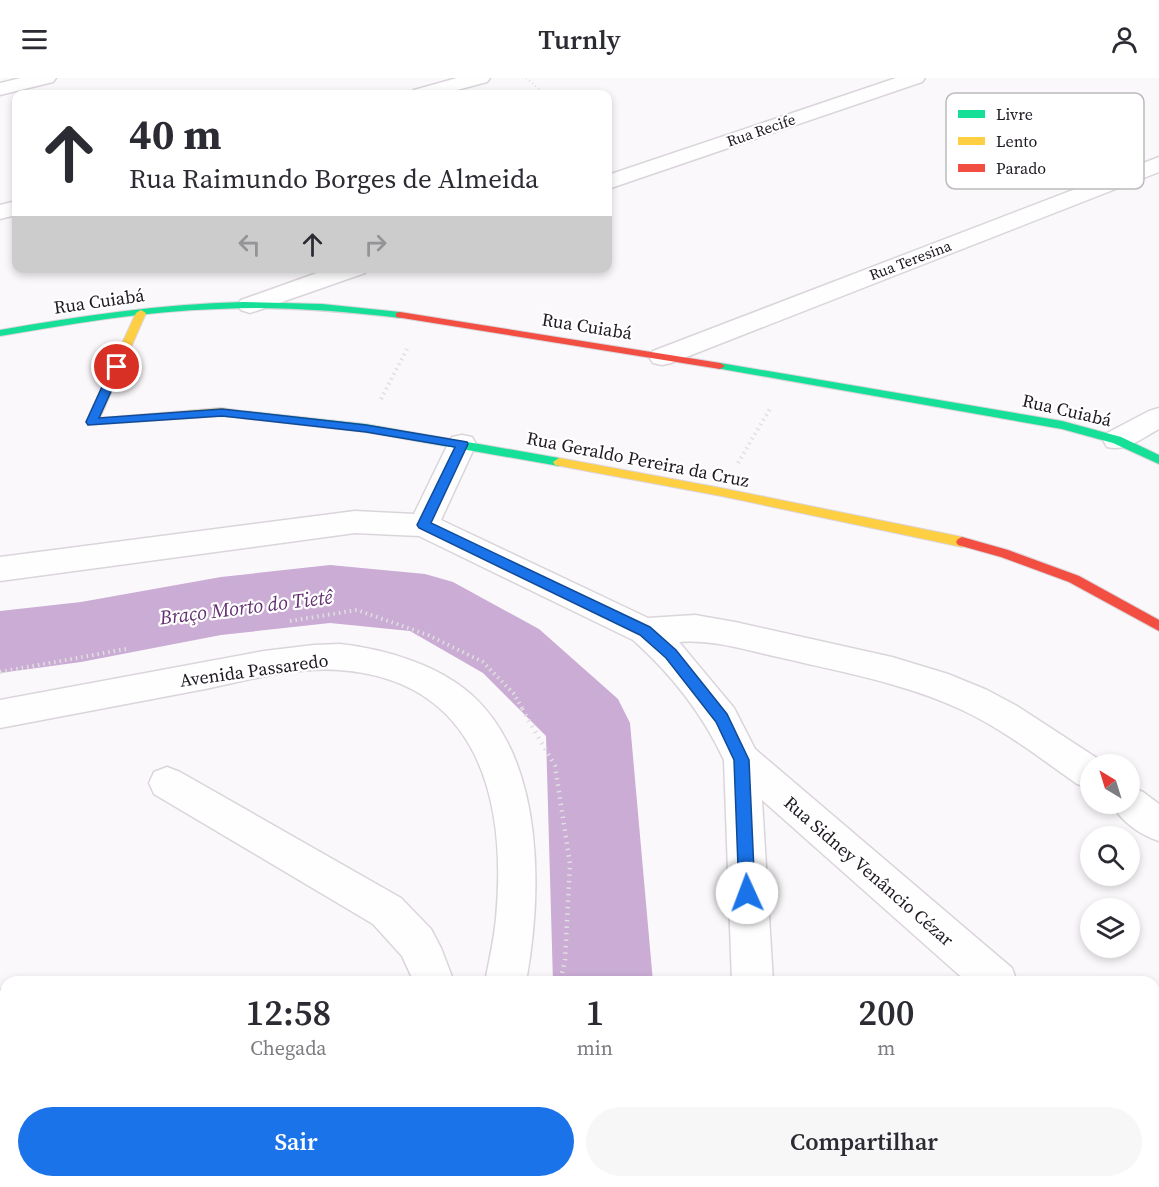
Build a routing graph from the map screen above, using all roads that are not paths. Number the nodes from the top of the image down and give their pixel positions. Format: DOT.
graph roads {
  1 [pos="46,78"];
  2 [pos="480,78"];
  3 [pos="915,78"];
  4 [pos="0,89"];
  5 [pos="436,90"];
  6 [pos="1159,164"];
  7 [pos="1144,170"];
  8 [pos="612,181"];
  9 [pos="1095,189"];
  10 [pos="342,273"];
  11 [pos="250,305"];
  12 [pos="141,313"];
  13 [pos="0,333"];
  14 [pos="662,357"];
  15 [pos="1159,417"];
  16 [pos="1117,440"];
  17 [pos="462,444"];
  18 [pos="1159,460"];
  19 [pos="424,525"];
  20 [pos="0,569"];
  21 [pos="1159,626"];
  22 [pos="658,643"];
  23 [pos="0,714"];
  24 [pos="742,760"];
  25 [pos="1080,766"];
  26 [pos="167,783"];
  27 [pos="1140,811"];
  28 [pos="1159,825"];
  29 [pos="432,976"];
  30 [pos="507,976"];
  31 [pos="752,976"];
  32 [pos="990,976"];
  1 -- 4 [label="street"];
  2 -- 5 [label="street"];
  3 -- 8 [label="street, Rua Recife"];
  6 -- 7 [label="street, Rua Teresina"];
  9 -- 14 [label="street, Rua Teresina"];
  10 -- 11 [label="street"];
  11 -- 12 [label="street, Rua Cuiabá"];
  11 -- 14 [label="street, Rua Cuiabá"];
  12 -- 13 [label="street, Rua Cuiabá"];
  12 -- 17 [label="street, Rua Geraldo Pereira da Cruz"];
  14 -- 16 [label="street, Rua Cuiabá"];
  15 -- 16 [label="street"];
  16 -- 18 [label="street, Rua Cuiabá"];
  17 -- 19 [label="street"];
  17 -- 21 [label="street, Rua Geraldo Pereira da Cruz"];
  19 -- 20 [label="street"];
  19 -- 22 [label="street"];
  22 -- 24 [label="street"];
  22 -- 25 [label="street"];
  23 -- 30 [label="street, Avenida Passaredo"];
  24 -- 31 [label="street"];
  24 -- 32 [label="street, Rua Sidney Venâncio Cézar"];
  26 -- 29 [label="street"];
  27 -- 28 [label="street"];
}
